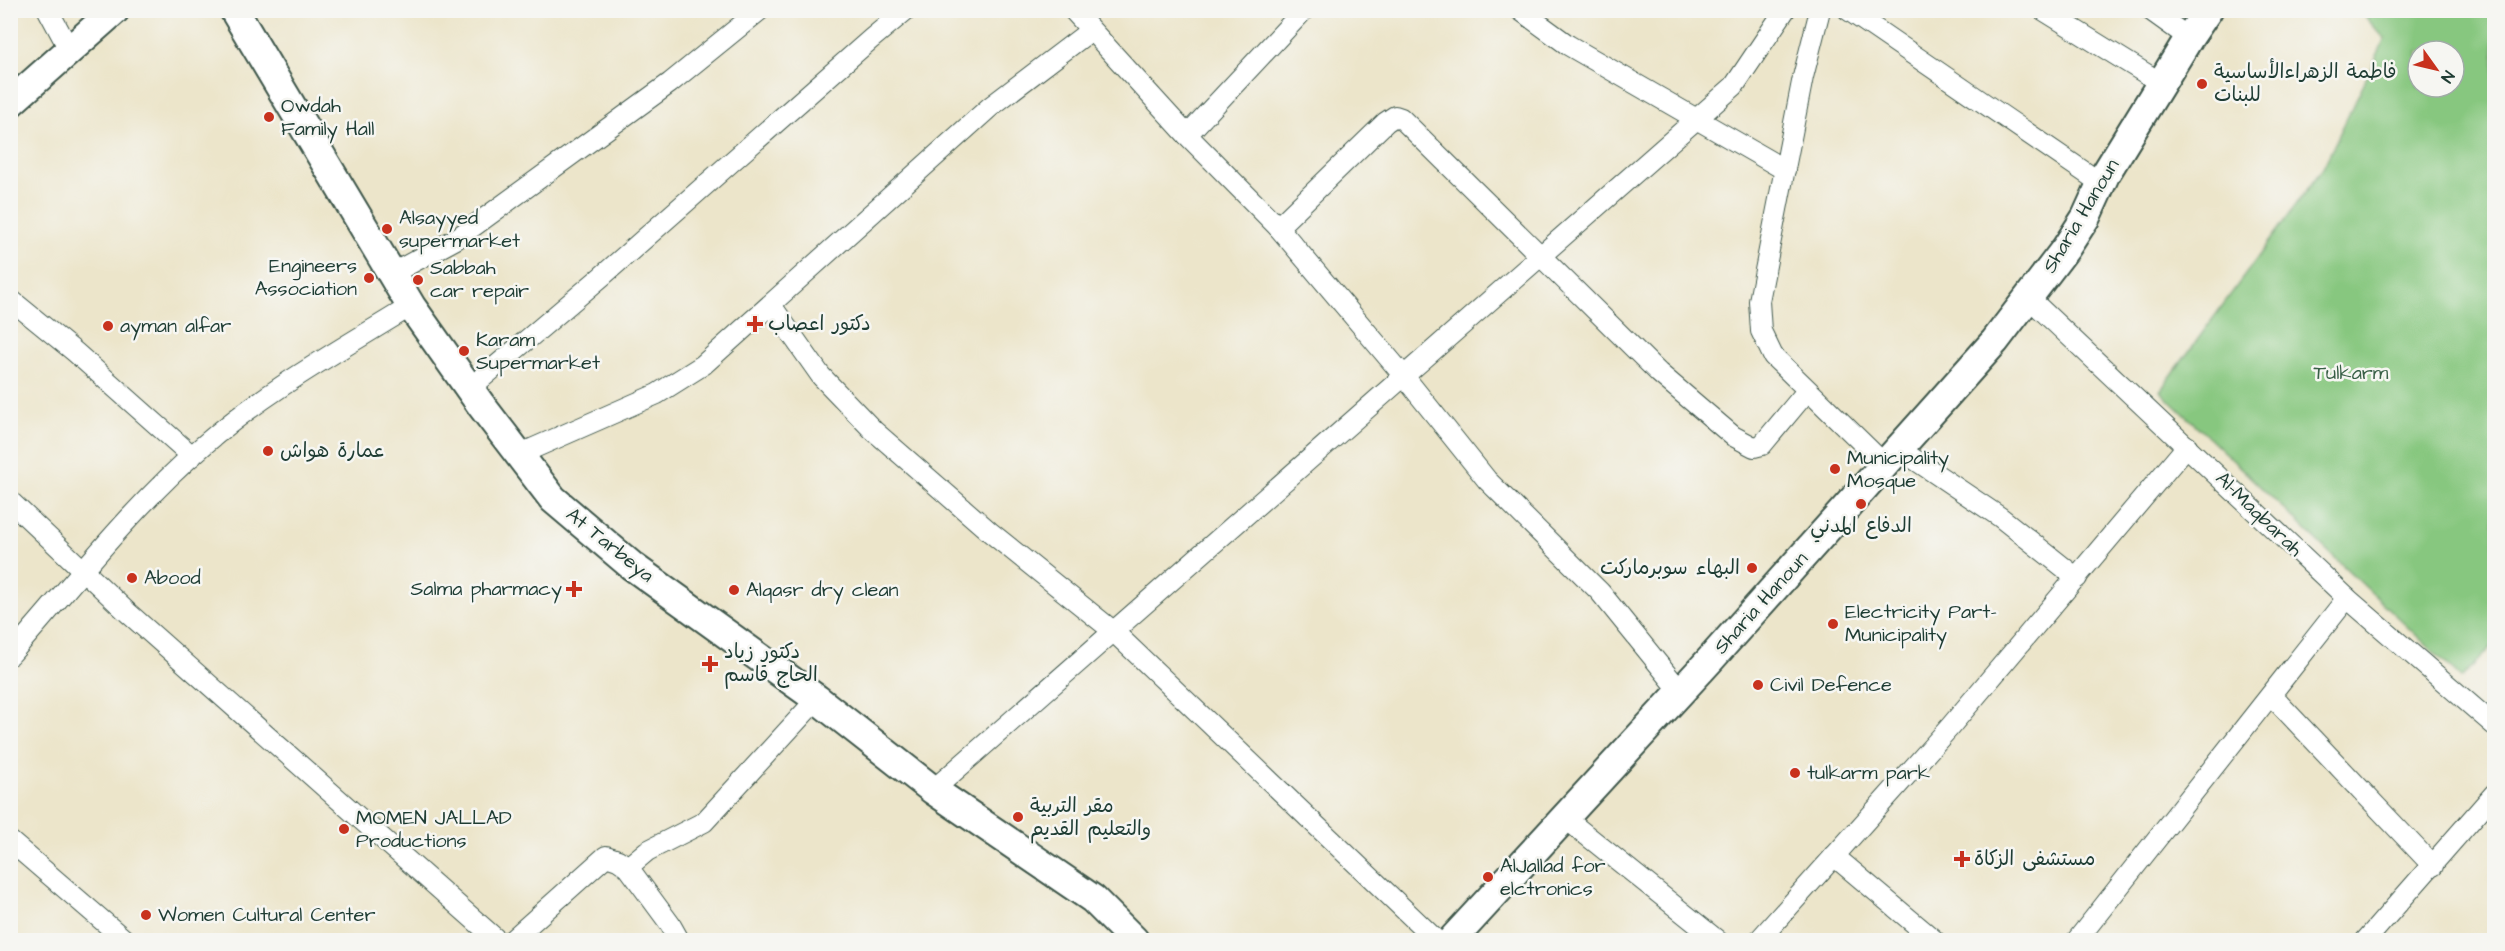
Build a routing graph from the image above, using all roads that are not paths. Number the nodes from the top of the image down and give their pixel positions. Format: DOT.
graph roads {
  1 [pos="48,10"];
  2 [pos="115,10"];
  3 [pos="234,10"];
  4 [pos="760,10"];
  5 [pos="906,10"];
  6 [pos="1073,10"];
  7 [pos="1304,10"];
  8 [pos="1520,10"];
  9 [pos="1785,10"];
  10 [pos="1820,10"];
  11 [pos="1848,10"];
  12 [pos="2043,10"];
  13 [pos="2150,10"];
  14 [pos="2208,10"];
  15 [pos="1090,31"];
  16 [pos="2189,38"];
  17 [pos="70,51"];
  18 [pos="2162,83"];
  19 [pos="10,103"];
  20 [pos="1696,119"];
  21 [pos="1187,135"];
  22 [pos="1785,170"];
  23 [pos="2102,184"];
  24 [pos="1278,227"];
  25 [pos="1539,257"];
  26 [pos="391,274"];
  27 [pos="2029,298"];
  28 [pos="10,300"];
  29 [pos="771,305"];
  30 [pos="411,306"];
  31 [pos="1404,375"];
  32 [pos="469,389"];
  33 [pos="1808,391"];
  34 [pos="2187,446"];
  35 [pos="518,455"];
  36 [pos="192,456"];
  37 [pos="1892,457"];
  38 [pos="10,501"];
  39 [pos="84,571"];
  40 [pos="2077,578"];
  41 [pos="2347,598"];
  42 [pos="1113,632"];
  43 [pos="10,655"];
  44 [pos="1681,692"];
  45 [pos="2271,695"];
  46 [pos="817,699"];
  47 [pos="2494,725"];
  48 [pos="933,790"];
  49 [pos="2494,794"];
  50 [pos="1564,818"];
  51 [pos="10,841"];
  52 [pos="1834,856"];
  53 [pos="2433,866"];
  54 [pos="628,867"];
  55 [pos="125,940"];
  56 [pos="497,940"];
  57 [pos="512,940"];
  58 [pos="679,940"];
  59 [pos="1134,940"];
  60 [pos="1436,940"];
  61 [pos="1452,940"];
  62 [pos="1717,940"];
  63 [pos="1759,940"];
  64 [pos="1934,940"];
  65 [pos="2077,940"];
  66 [pos="2366,940"];
  1 -- 17 [label="street"];
  2 -- 17 [label="street"];
  3 -- 26 [label="street, At Tarbeya"];
  4 -- 26 [label="street"];
  5 -- 32 [label="street"];
  6 -- 15 [label="street"];
  7 -- 21 [label="street"];
  8 -- 20 [label="street"];
  9 -- 20 [label="street"];
  10 -- 22 [label="street"];
  11 -- 23 [label="street"];
  12 -- 18 [label="street"];
  13 -- 16 [label="street"];
  14 -- 16 [label="street, Sharia Hanoun"];
  15 -- 21 [label="street"];
  15 -- 29 [label="street"];
  16 -- 18 [label="street, Sharia Hanoun"];
  17 -- 19 [label="street"];
  18 -- 23 [label="street, Sharia Hanoun"];
  20 -- 22 [label="street"];
  20 -- 25 [label="street"];
  21 -- 24 [label="street"];
  22 -- 33 [label="street"];
  23 -- 27 [label="street, Sharia Hanoun"];
  24 -- 25 [label="street"];
  24 -- 31 [label="street"];
  25 -- 31 [label="street"];
  25 -- 33 [label="street"];
  26 -- 30 [label="street, At Tarbeya"];
  27 -- 34 [label="street, Al-Maqbarah"];
  27 -- 37 [label="street, Sharia Hanoun"];
  28 -- 36 [label="street"];
  29 -- 35 [label="street"];
  29 -- 42 [label="street"];
  30 -- 32 [label="street, At Tarbeya"];
  30 -- 36 [label="street"];
  31 -- 42 [label="street"];
  31 -- 44 [label="street"];
  32 -- 35 [label="street, At Tarbeya"];
  33 -- 37 [label="street"];
  34 -- 40 [label="street"];
  34 -- 41 [label="street, Al-Maqbarah"];
  35 -- 46 [label="street, At Tarbeya"];
  36 -- 39 [label="street"];
  37 -- 40 [label="street"];
  37 -- 44 [label="street, Sharia Hanoun"];
  38 -- 39 [label="street"];
  39 -- 43 [label="street"];
  39 -- 56 [label="street"];
  40 -- 52 [label="street"];
  41 -- 45 [label="street"];
  41 -- 47 [label="street, Al-Maqbarah"];
  42 -- 48 [label="street"];
  42 -- 60 [label="street"];
  44 -- 50 [label="street, Sharia Hanoun"];
  45 -- 53 [label="street"];
  45 -- 65 [label="street"];
  46 -- 48 [label="street, At Tarbeya"];
  46 -- 54 [label="street"];
  48 -- 59 [label="street, At Tarbeya"];
  49 -- 53 [label="street"];
  50 -- 61 [label="street, Sharia Hanoun"];
  50 -- 62 [label="street"];
  51 -- 55 [label="street"];
  52 -- 63 [label="street"];
  52 -- 64 [label="street"];
  53 -- 66 [label="street"];
  54 -- 57 [label="street"];
  54 -- 58 [label="street"];
}
